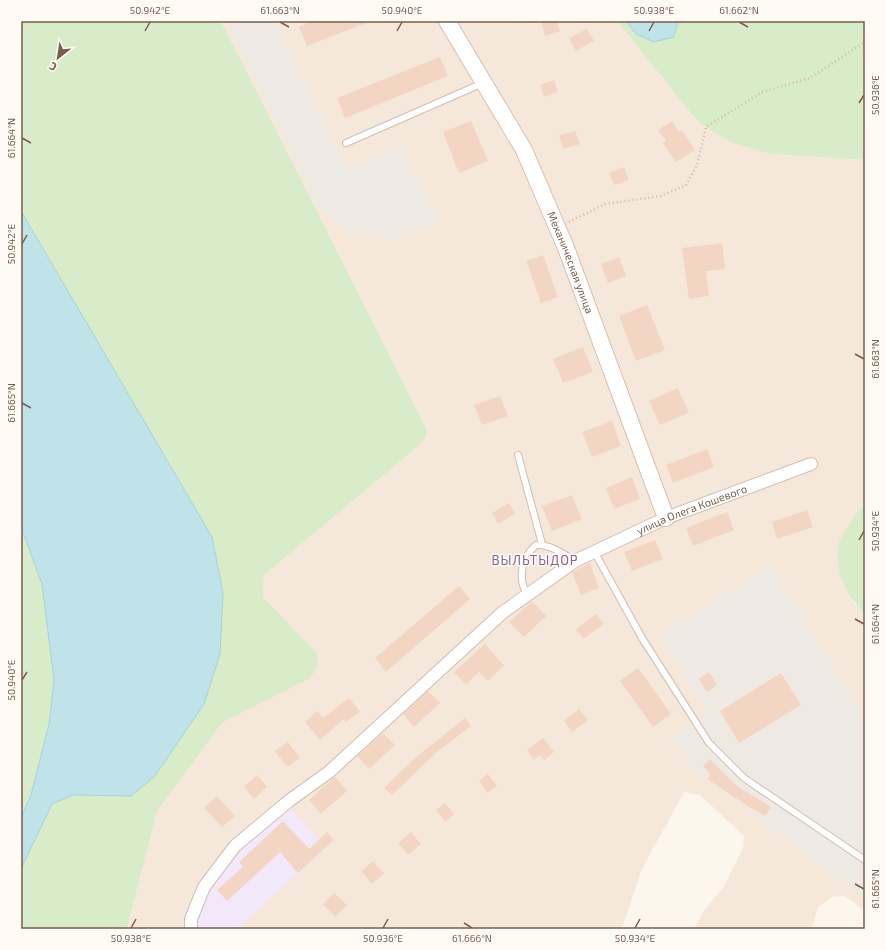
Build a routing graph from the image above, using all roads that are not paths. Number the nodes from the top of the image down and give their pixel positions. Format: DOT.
graph roads {
  1 [pos="447,21"];
  2 [pos="483,83"];
  3 [pos="346,143"];
  4 [pos="518,455"];
  5 [pos="811,464"];
  6 [pos="666,518"];
  7 [pos="542,544"];
  8 [pos="595,553"];
  9 [pos="575,561"];
  10 [pos="527,594"];
  11 [pos="865,860"];
  12 [pos="191,929"];
  1 -- 2 [label="street, Механическая улица"];
  2 -- 3 [label="lane"];
  2 -- 6 [label="street, Механическая улица"];
  4 -- 7 [label="lane"];
  5 -- 6 [label="street, улица Олега Кошевого"];
  6 -- 8 [label="street, улица Олега Кошевого"];
  7 -- 9 [label="lane"];
  7 -- 10 [label="lane"];
  8 -- 9 [label="street, улица Олега Кошевого"];
  8 -- 11 [label="lane"];
  9 -- 10 [label="street, улица Олега Кошевого"];
  10 -- 12 [label="street, улица Олега Кошевого"];
}
